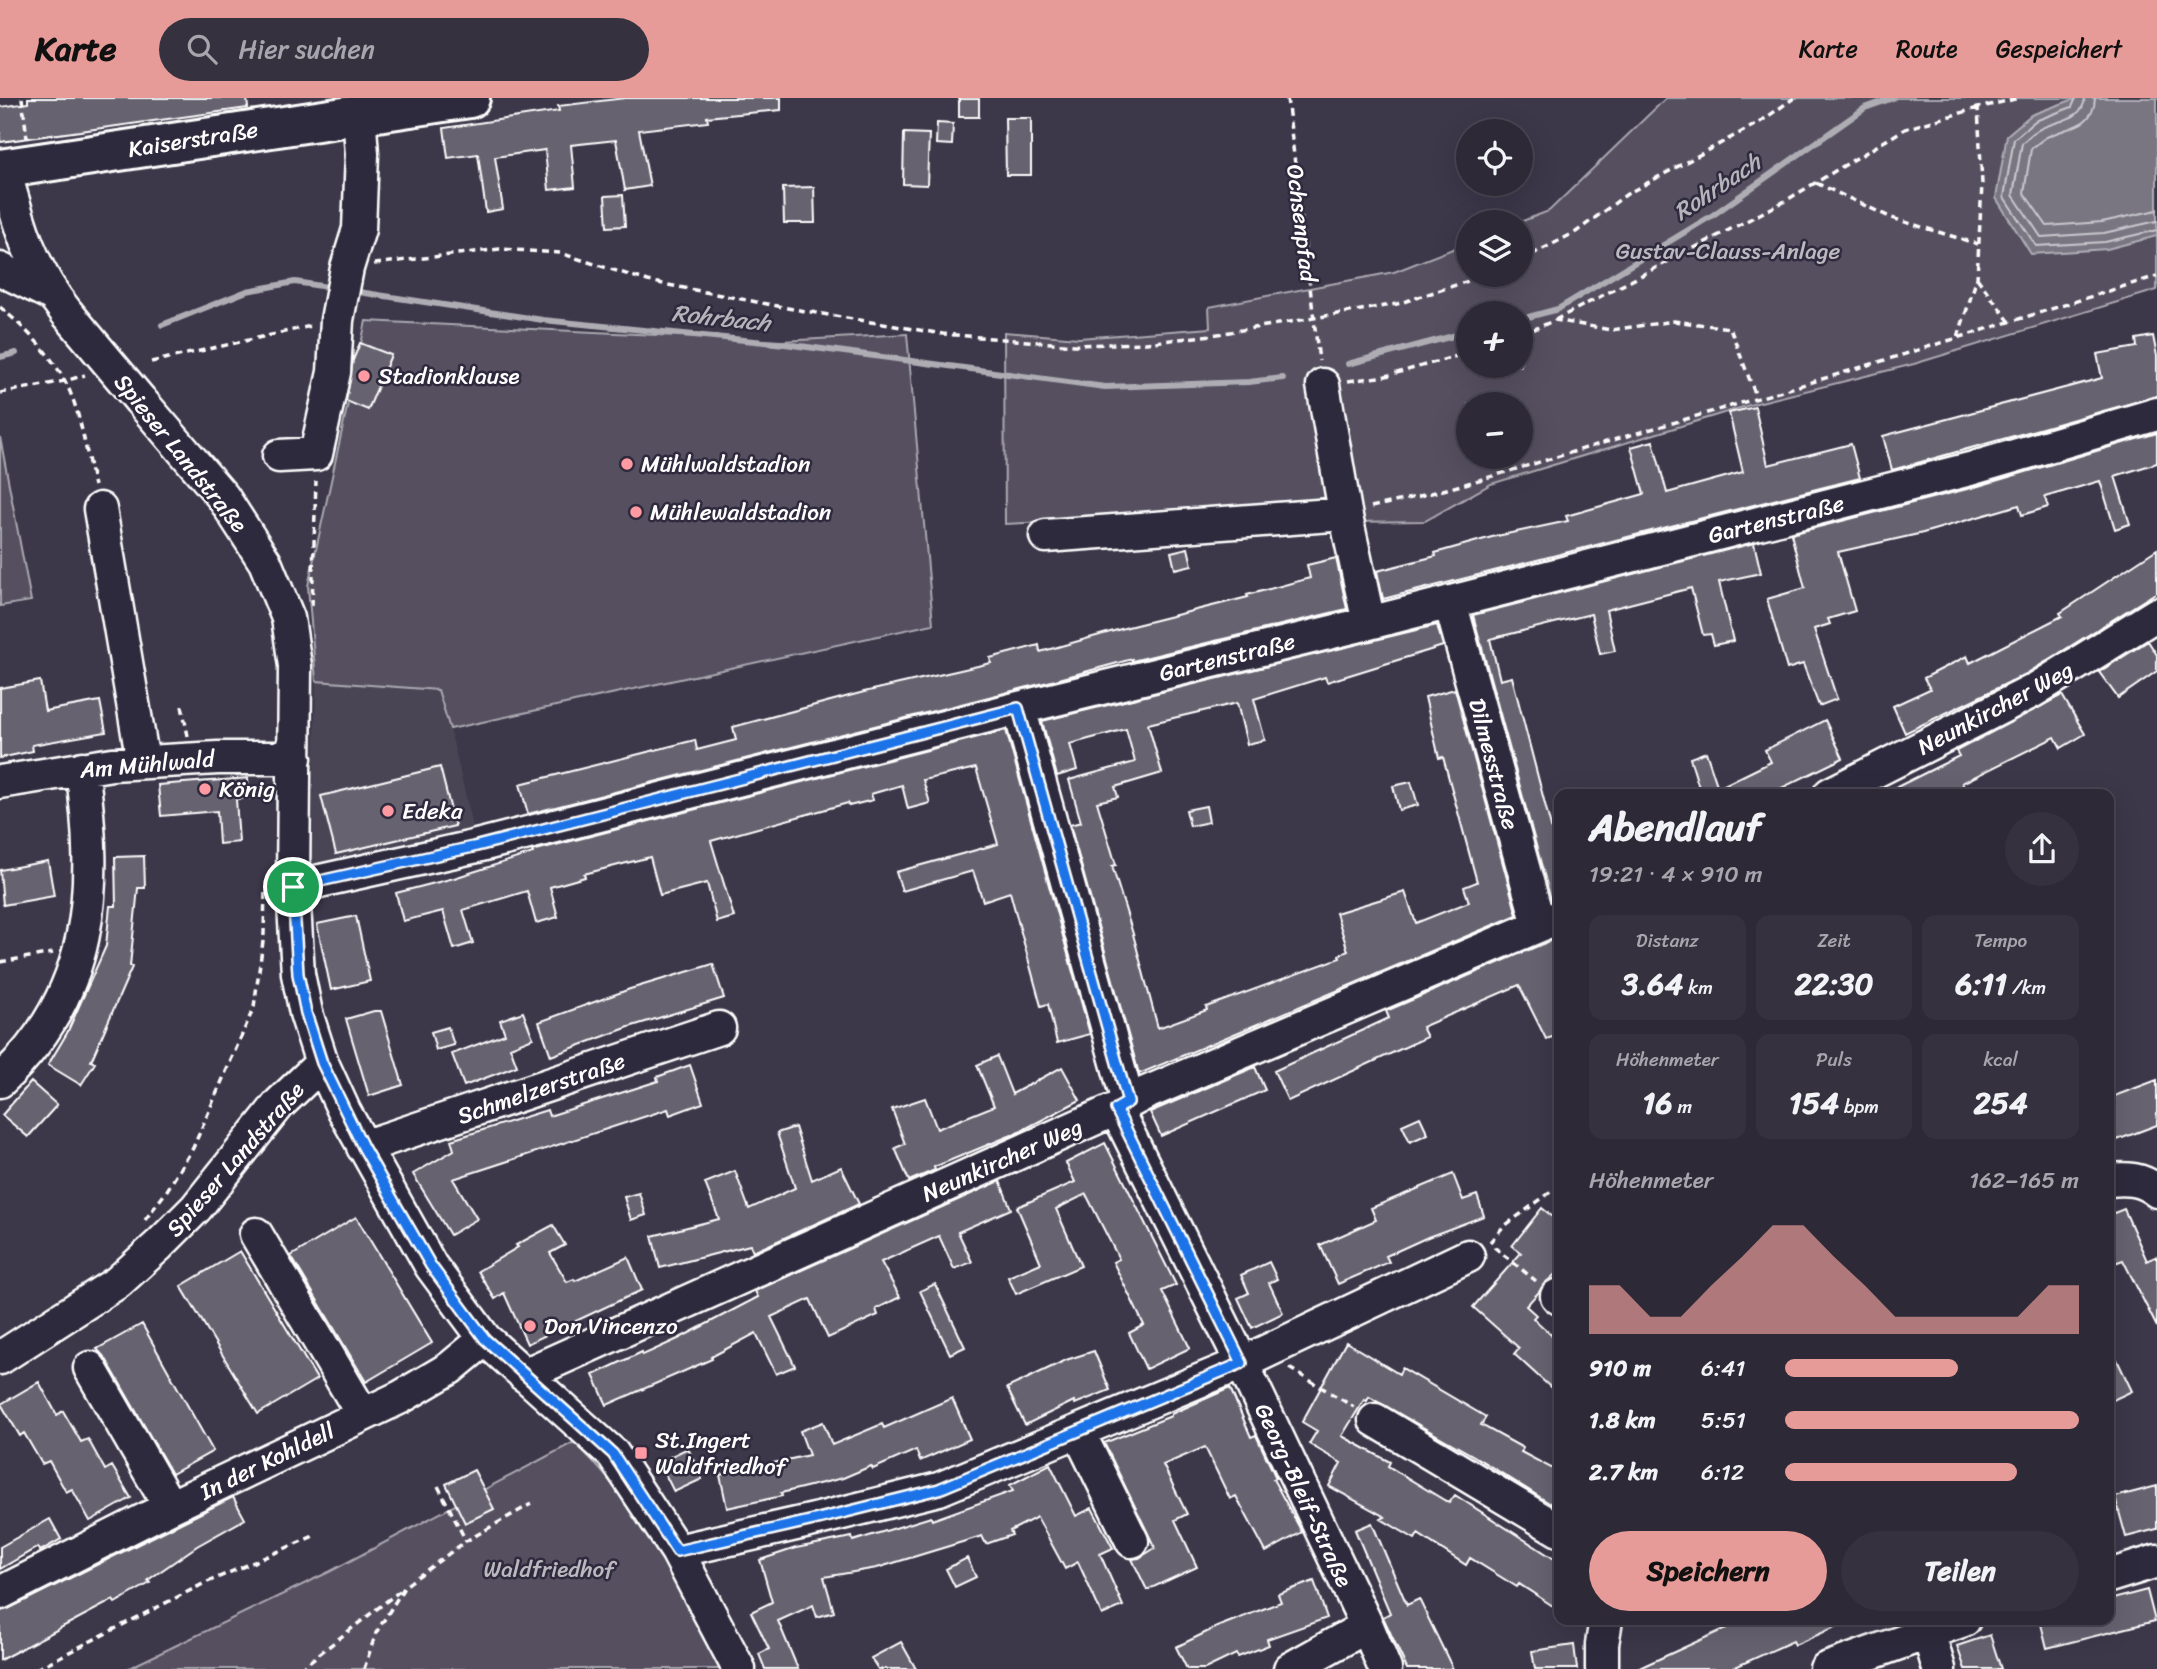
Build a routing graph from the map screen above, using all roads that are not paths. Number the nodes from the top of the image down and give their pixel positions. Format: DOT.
graph roads {
  1 [pos="470,98"];
  2 [pos="359,114"];
  3 [pos="11,167"];
  4 [pos="0,269"];
  5 [pos="59,304"];
  6 [pos="1323,385"];
  7 [pos="2157,414"];
  8 [pos="279,456"];
  9 [pos="100,509"];
  10 [pos="1345,513"];
  11 [pos="1046,536"];
  12 [pos="1450,602"];
  13 [pos="2157,614"];
  14 [pos="1369,623"];
  15 [pos="1018,708"];
  16 [pos="295,758"];
  17 [pos="142,762"];
  18 [pos="82,768"];
  19 [pos="0,782"];
  20 [pos="1840,789"];
  21 [pos="279,883"];
  22 [pos="1549,921"];
  23 [pos="719,1028"];
  24 [pos="322,1063"];
  25 [pos="0,1081"];
  26 [pos="1122,1106"];
  27 [pos="363,1147"];
  28 [pos="2114,1179"];
  29 [pos="2157,1191"];
  30 [pos="256,1234"];
  31 [pos="1468,1256"];
  32 [pos="485,1339"];
  33 [pos="0,1358"];
  34 [pos="1252,1358"];
  35 [pos="90,1368"];
  36 [pos="524,1375"];
  37 [pos="363,1415"];
  38 [pos="1375,1420"];
  39 [pos="1078,1431"];
  40 [pos="170,1507"];
  41 [pos="1554,1527"];
  42 [pos="1132,1541"];
  43 [pos="677,1551"];
  44 [pos="2157,1560"];
  45 [pos="2114,1574"];
  46 [pos="0,1593"];
  47 [pos="1605,1625"];
  48 [pos="1949,1625"];
  49 [pos="1367,1626"];
  50 [pos="1928,1632"];
  51 [pos="739,1669"];
  52 [pos="1290,1669"];
  53 [pos="1385,1669"];
  54 [pos="1602,1669"];
  55 [pos="1826,1669"];
  56 [pos="1939,1669"];
  1 -- 2 [label="main road, Kaiserstraße"];
  2 -- 3 [label="main road, Kaiserstraße"];
  2 -- 8 [label="street"];
  3 -- 5 [label="street, Spieser Landstraße"];
  4 -- 5 [label="street, Spieser Landstraße"];
  5 -- 16 [label="street, Spieser Landstraße, bridge"];
  6 -- 10 [label="street"];
  7 -- 12 [label="street, Gartenstraße"];
  9 -- 17 [label="street"];
  10 -- 11 [label="street"];
  10 -- 14 [label="street"];
  12 -- 14 [label="street, Gartenstraße"];
  12 -- 22 [label="street, Dilmesstraße"];
  13 -- 20 [label="street, Neunkircher Weg"];
  14 -- 15 [label="street, Gartenstraße"];
  15 -- 21 [label="street, Gartenstraße"];
  15 -- 26 [label="street, Georg-Bleif-Straße"];
  16 -- 17 [label="street, Am Mühlwald"];
  16 -- 21 [label="street, Spieser Landstraße"];
  17 -- 18 [label="street, Am Mühlwald"];
  18 -- 19 [label="street, Am Mühlwald"];
  18 -- 25 [label="street"];
  21 -- 24 [label="street, Spieser Landstraße"];
  22 -- 26 [label="street, Neunkircher Weg"];
  23 -- 27 [label="street, Schmelzerstraße"];
  24 -- 27 [label="street"];
  24 -- 33 [label="street, Spieser Landstraße"];
  26 -- 34 [label="street, Georg-Bleif-Straße"];
  26 -- 36 [label="street, Neunkircher Weg"];
  27 -- 32 [label="street"];
  28 -- 29 [label="street"];
  30 -- 37 [label="street, In der Kohldell"];
  31 -- 34 [label="street"];
  32 -- 36 [label="street"];
  32 -- 37 [label="street, In der Kohldell"];
  34 -- 39 [label="street"];
  34 -- 49 [label="street, Georg-Bleif-Straße"];
  35 -- 40 [label="street, In der Kohldell"];
  36 -- 43 [label="street"];
  37 -- 40 [label="street, In der Kohldell"];
  38 -- 41 [label="street"];
  39 -- 42 [label="street"];
  39 -- 43 [label="street"];
  40 -- 46 [label="street, In der Kohldell"];
  43 -- 51 [label="street"];
  44 -- 45 [label="street"];
  47 -- 54 [label="street"];
  48 -- 50 [label="street"];
  49 -- 52 [label="street"];
  49 -- 53 [label="street, Georg-Bleif-Straße"];
  50 -- 55 [label="street"];
  50 -- 56 [label="street"];
}
